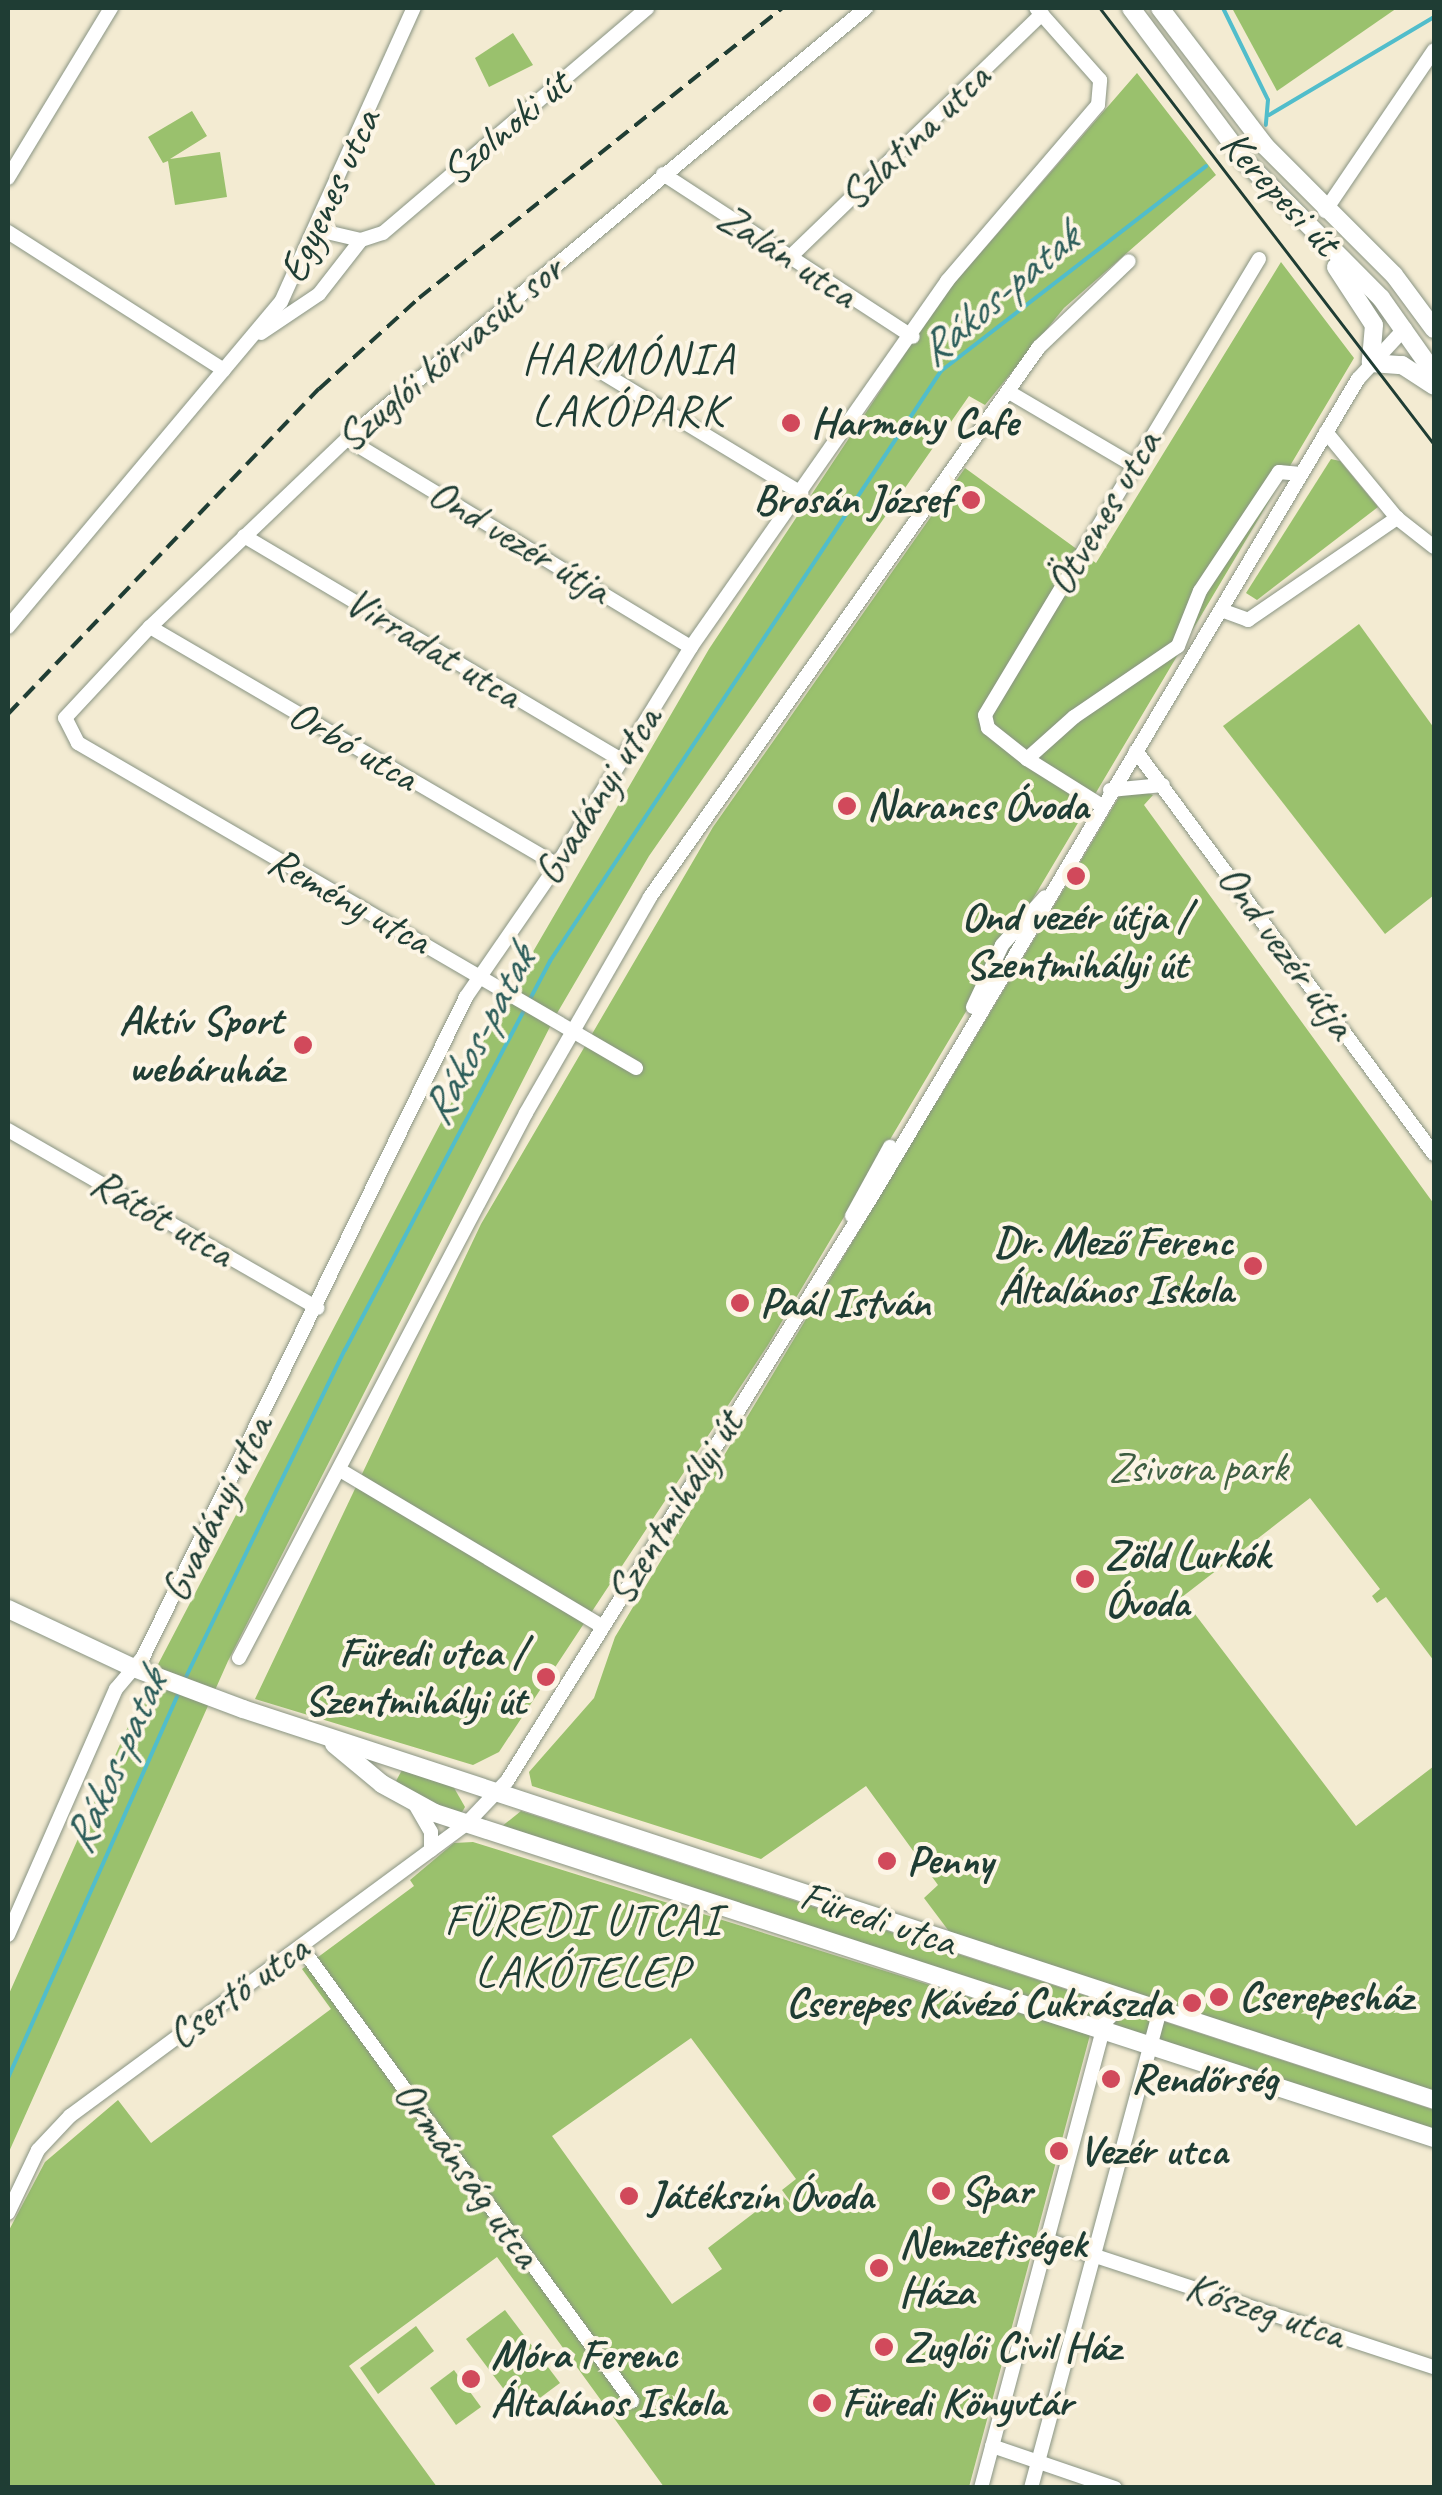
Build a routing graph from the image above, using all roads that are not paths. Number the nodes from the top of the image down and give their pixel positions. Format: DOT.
graph roads {
  1 [pos="111,8"];
  2 [pos="414,8"];
  3 [pos="647,8"];
  4 [pos="866,8"];
  5 [pos="1131,8"];
  6 [pos="1160,8"];
  7 [pos="1039,11"];
  8 [pos="1434,50"];
  9 [pos="663,174"];
  10 [pos="8,178"];
  11 [pos="1326,212"];
  12 [pos="1300,218"];
  13 [pos="318,230"];
  14 [pos="8,232"];
  15 [pos="361,240"];
  16 [pos="788,259"];
  17 [pos="1259,259"];
  18 [pos="1128,260"];
  19 [pos="1428,305"];
  20 [pos="1405,328"];
  21 [pos="1434,329"];
  22 [pos="256,336"];
  23 [pos="913,337"];
  24 [pos="614,352"];
  25 [pos="1371,363"];
  26 [pos="224,370"];
  27 [pos="1434,373"];
  28 [pos="1434,386"];
  29 [pos="1009,392"];
  30 [pos="1326,432"];
  31 [pos="347,439"];
  32 [pos="1131,464"];
  33 [pos="1301,474"];
  34 [pos="801,494"];
  35 [pos="1397,518"];
  36 [pos="244,536"];
  37 [pos="1434,548"];
  38 [pos="1221,610"];
  39 [pos="8,627"];
  40 [pos="150,627"];
  41 [pos="691,647"];
  42 [pos="68,728"];
  43 [pos="1136,751"];
  44 [pos="622,760"];
  45 [pos="1026,760"];
  46 [pos="1163,785"];
  47 [pos="1110,790"];
  48 [pos="1102,806"];
  49 [pos="557,865"];
  50 [pos="482,973"];
  51 [pos="576,1027"];
  52 [pos="636,1068"];
  53 [pos="8,1130"];
  54 [pos="1434,1154"];
  55 [pos="316,1308"];
  56 [pos="340,1470"];
  57 [pos="8,1609"];
  58 [pos="602,1626"];
  59 [pos="238,1658"];
  60 [pos="134,1668"];
  61 [pos="322,1734"];
  62 [pos="496,1793"];
  63 [pos="416,1806"];
  64 [pos="467,1824"];
  65 [pos="431,1850"];
  66 [pos="8,1935"];
  67 [pos="302,1948"];
  68 [pos="1126,2001"];
  69 [pos="1160,2011"];
  70 [pos="1103,2031"];
  71 [pos="1151,2046"];
  72 [pos="1434,2100"];
  73 [pos="1434,2138"];
  74 [pos="8,2213"];
  75 [pos="1047,2240"];
  76 [pos="1095,2254"];
  77 [pos="1434,2367"];
  78 [pos="632,2401"];
  79 [pos="992,2446"];
  80 [pos="1039,2461"];
  81 [pos="981,2488"];
  82 [pos="1031,2488"];
  83 [pos="1115,2488"];
  1 -- 10 [label="street"];
  2 -- 13 [label="street, Egyenes utca"];
  3 -- 15 [label="street, Szolnoki út"];
  4 -- 9 [label="street, Szuglói körvasút sor"];
  5 -- 12 [label="main road, Kerepesi út"];
  6 -- 11 [label="main road, Kerepesi út"];
  7 -- 16 [label="street, Szlatina utca"];
  7 -- 23 [label="street, Gvadányi utca"];
  8 -- 11 [label="street"];
  9 -- 16 [label="street, Zalán utca"];
  9 -- 31 [label="street, Szuglói körvasút sor"];
  11 -- 19 [label="main road, Kerepesi út"];
  12 -- 20 [label="main road, Kerepesi út"];
  12 -- 25 [label="main road"];
  13 -- 15 [label="street"];
  13 -- 22 [label="street, Egyenes utca"];
  14 -- 26 [label="street"];
  15 -- 22 [label="street, Szolnoki út"];
  16 -- 23 [label="street, Zalán utca"];
  17 -- 32 [label="street, Ötvenes utca"];
  18 -- 29 [label="street, Gvadányi utca"];
  19 -- 20 [label="main road"];
  19 -- 21 [label="main road, Kerepesi út"];
  20 -- 25 [label="street, Szentmihályi út"];
  20 -- 27 [label="main road, Kerepesi út"];
  22 -- 26 [label="street, Egyenes utca"];
  23 -- 34 [label="street, Gvadányi utca"];
  24 -- 34 [label="street"];
  25 -- 28 [label="main road"];
  25 -- 30 [label="street, Szentmihályi út"];
  26 -- 39 [label="street"];
  29 -- 32 [label="street"];
  29 -- 51 [label="street, Gvadányi utca"];
  30 -- 33 [label="street, Szentmihályi út"];
  30 -- 35 [label="street"];
  31 -- 36 [label="street, Szuglói körvasút sor"];
  31 -- 41 [label="street, Ond vezér útja"];
  32 -- 45 [label="street, Ötvenes utca"];
  33 -- 38 [label="street, Szentmihályi út"];
  33 -- 45 [label="street, Szentmihályi út"];
  34 -- 41 [label="street, Gvadányi utca"];
  35 -- 37 [label="street"];
  35 -- 38 [label="street"];
  36 -- 40 [label="street, Szuglói körvasút sor"];
  36 -- 44 [label="street, Virradat utca"];
  38 -- 43 [label="street, Szentmihályi út"];
  40 -- 42 [label="street, Szuglói körvasút sor"];
  40 -- 49 [label="street, Orbó utca"];
  41 -- 44 [label="street, Gvadányi utca"];
  42 -- 50 [label="street, Remény utca"];
  43 -- 46 [label="street, Ond vezér útja"];
  43 -- 47 [label="street, Szentmihályi út"];
  44 -- 49 [label="street, Gvadányi utca"];
  45 -- 48 [label="street"];
  46 -- 47 [label="street"];
  46 -- 54 [label="street, Ond vezér útja"];
  47 -- 48 [label="street, Szentmihályi út"];
  48 -- 58 [label="street, Szentmihályi út"];
  49 -- 50 [label="street, Gvadányi utca"];
  50 -- 51 [label="street, Remény utca"];
  50 -- 55 [label="street, Gvadányi utca"];
  51 -- 52 [label="street, Remény utca"];
  51 -- 56 [label="street, Gvadányi utca"];
  53 -- 55 [label="street, Rátót utca"];
  55 -- 60 [label="street, Gvadányi utca"];
  56 -- 58 [label="street"];
  56 -- 59 [label="street, Gvadányi utca"];
  57 -- 60 [label="main road, Füredi utca"];
  58 -- 62 [label="street, Szentmihályi út"];
  60 -- 61 [label="main road, Füredi utca"];
  60 -- 66 [label="street, Gvadányi utca"];
  61 -- 62 [label="main road, Füredi utca"];
  61 -- 63 [label="main road, Füredi utca"];
  62 -- 64 [label="street, Csertő utca"];
  62 -- 68 [label="main road, Füredi utca"];
  63 -- 64 [label="main road, Füredi utca"];
  63 -- 65 [label="street"];
  64 -- 65 [label="street, Csertő utca"];
  64 -- 70 [label="main road, Füredi utca"];
  65 -- 67 [label="street, Csertő utca"];
  67 -- 74 [label="street, Csertő utca"];
  67 -- 78 [label="street, Ormánság utca"];
  68 -- 69 [label="main road, Füredi utca"];
  68 -- 70 [label="street"];
  69 -- 71 [label="street"];
  69 -- 72 [label="main road, Füredi utca"];
  70 -- 71 [label="main road, Füredi utca"];
  70 -- 75 [label="street"];
  71 -- 73 [label="main road, Füredi utca"];
  71 -- 76 [label="street"];
  75 -- 76 [label="street, Kőszeg utca"];
  75 -- 79 [label="street"];
  76 -- 77 [label="street, Kőszeg utca"];
  76 -- 80 [label="street"];
  79 -- 80 [label="street"];
  79 -- 81 [label="street"];
  80 -- 82 [label="street"];
  80 -- 83 [label="street"];
}
